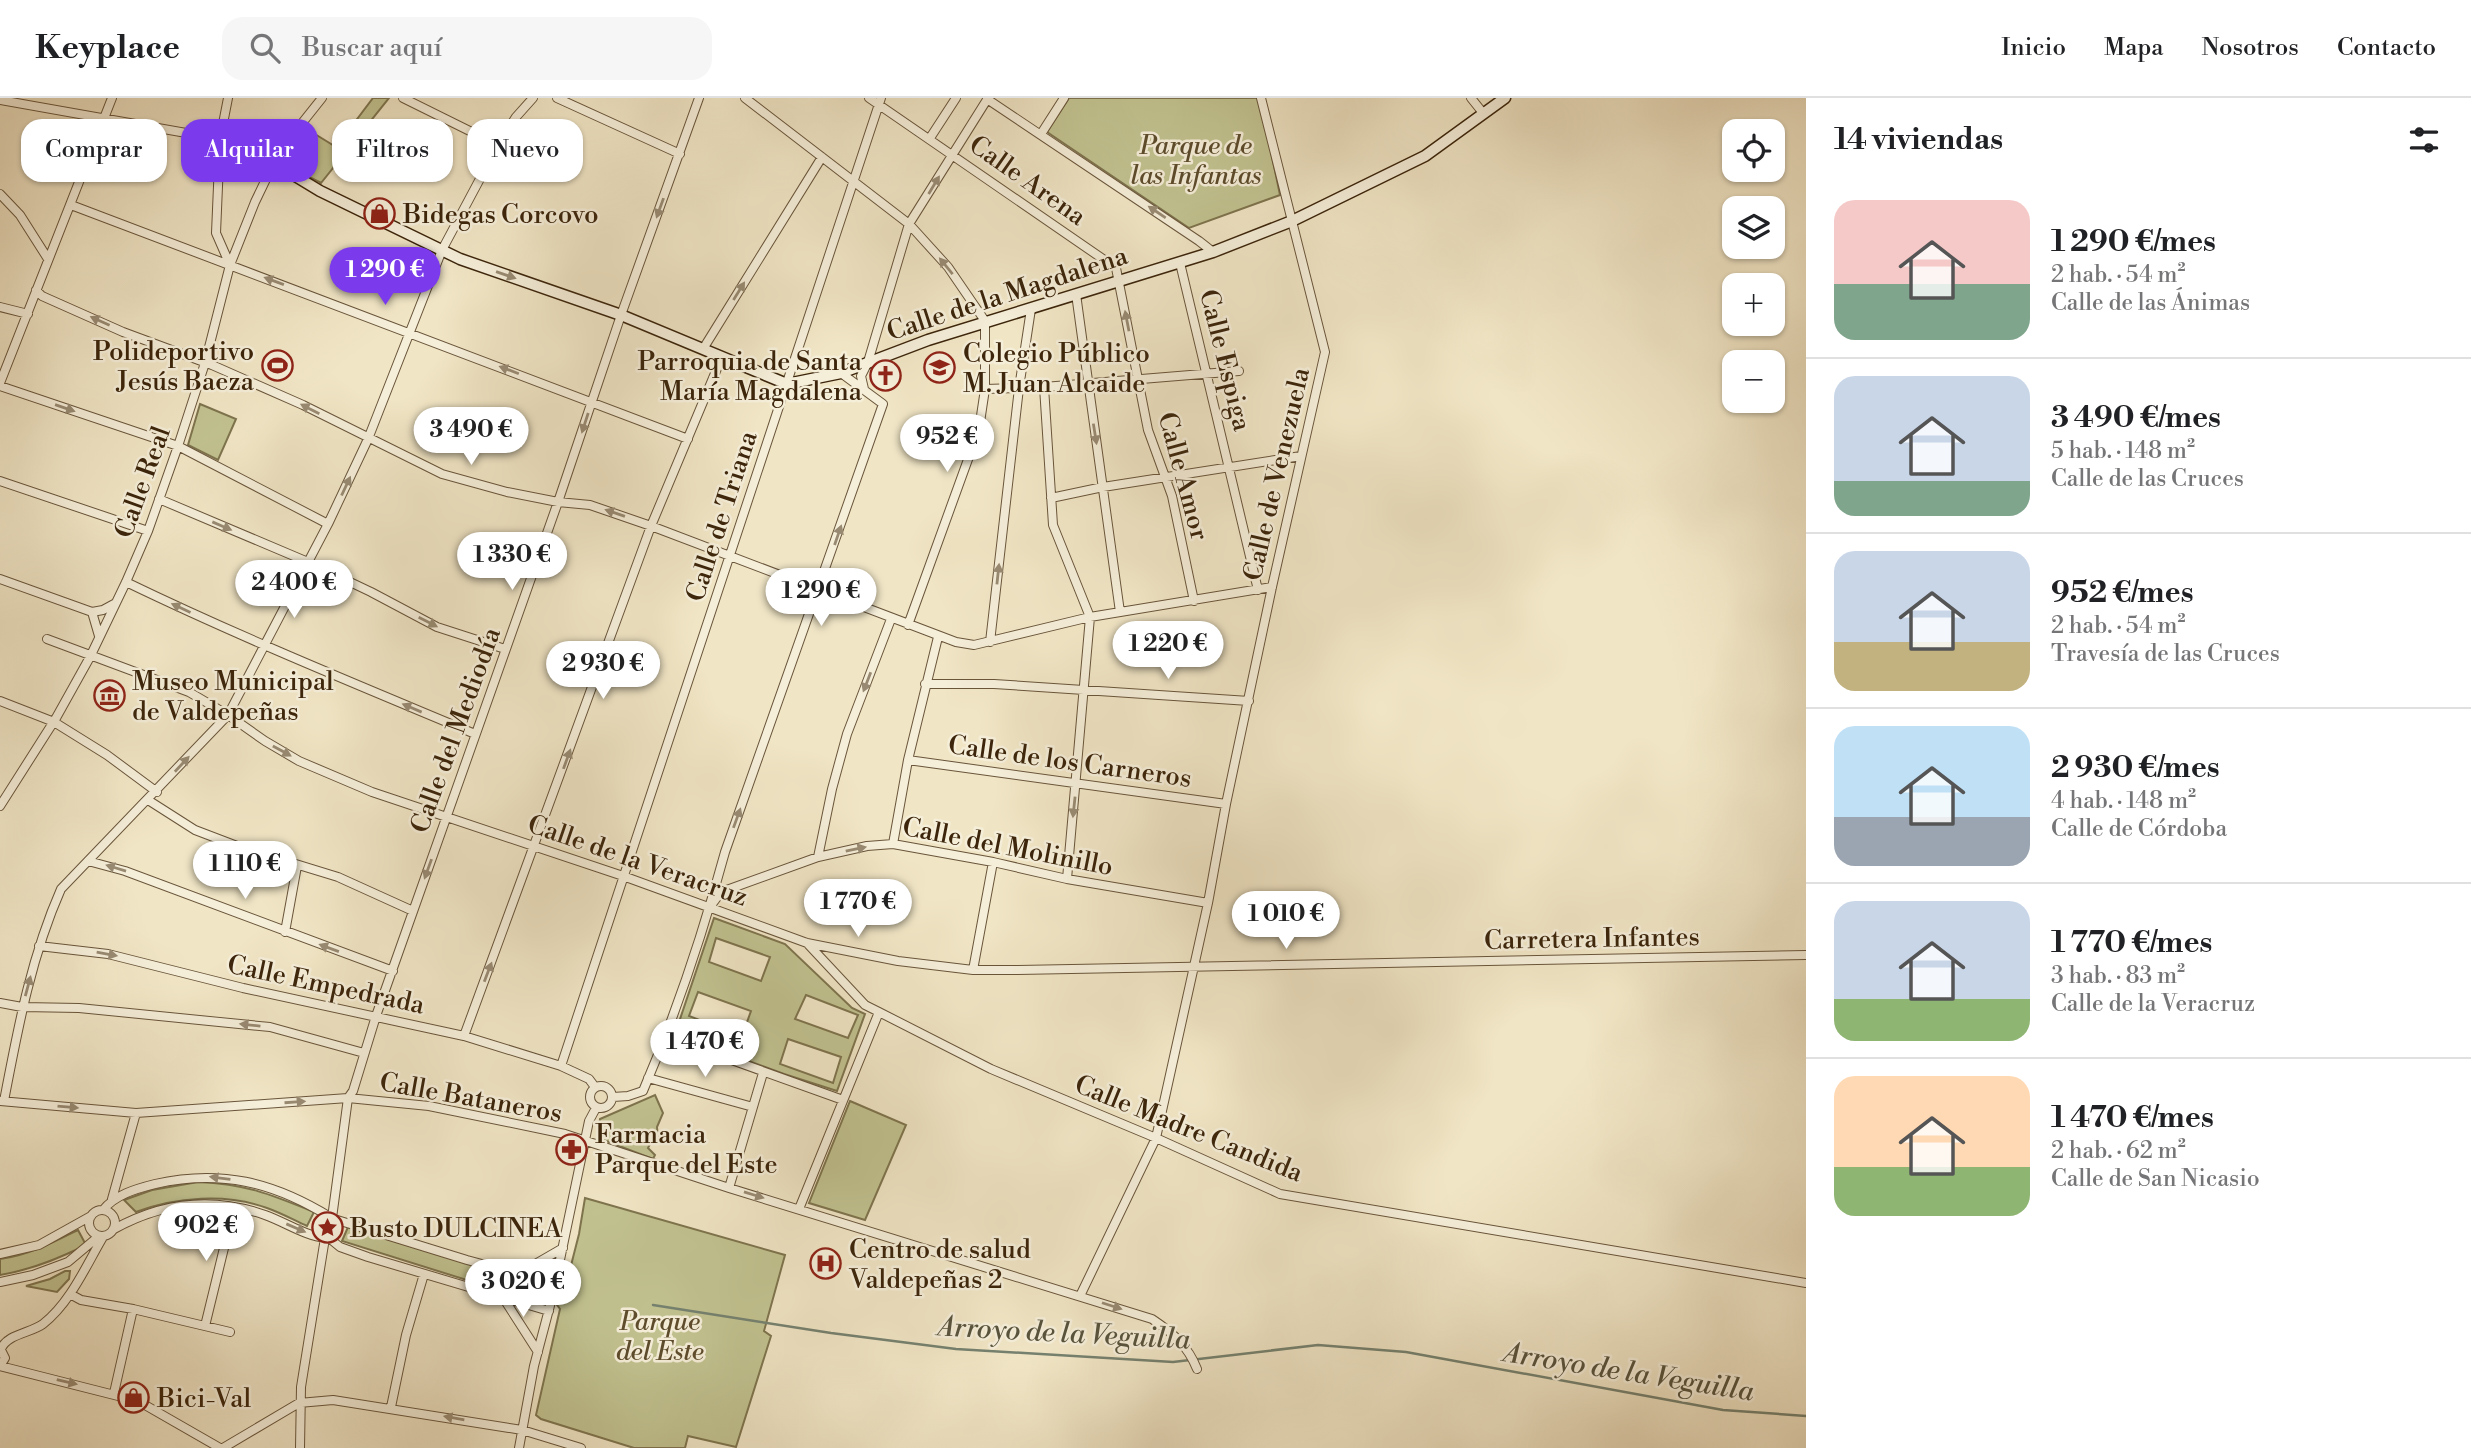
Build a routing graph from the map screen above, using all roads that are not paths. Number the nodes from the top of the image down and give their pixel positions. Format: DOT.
graph roads {
  1 [pos="112,98"];
  2 [pos="228,98"];
  3 [pos="323,98"];
  4 [pos="403,98"];
  5 [pos="533,98"];
  6 [pos="557,98"];
  7 [pos="699,98"];
  8 [pos="745,98"];
  9 [pos="869,98"];
  10 [pos="956,98"];
  11 [pos="1064,98"];
  12 [pos="1261,98"];
  13 [pos="1471,98"];
  14 [pos="1505,98"];
  15 [pos="988,99"];
  16 [pos="0,100"];
  17 [pos="880,101"];
  18 [pos="1483,113"];
  19 [pos="104,118"];
  20 [pos="224,119"];
  21 [pos="306,119"];
  22 [pos="515,119"];
  23 [pos="467,130"];
  24 [pos="181,132"];
  25 [pos="1041,134"];
  26 [pos="930,138"];
  27 [pos="953,153"];
  28 [pos="680,154"];
  29 [pos="822,157"];
  30 [pos="854,181"];
  31 [pos="218,182"];
  32 [pos="266,182"];
  33 [pos="306,182"];
  34 [pos="478,182"];
  35 [pos="0,194"];
  36 [pos="71,205"];
  37 [pos="1292,221"];
  38 [pos="909,224"];
  39 [pos="442,250"];
  40 [pos="1213,252"];
  41 [pos="48,259"];
  42 [pos="1180,263"];
  43 [pos="230,265"];
  44 [pos="1119,281"];
  45 [pos="36,290"];
  46 [pos="1076,294"];
  47 [pos="0,307"];
  48 [pos="1031,309"];
  49 [pos="28,314"];
  50 [pos="621,315"];
  51 [pos="985,321"];
  52 [pos="409,331"];
  53 [pos="703,349"];
  54 [pos="722,359"];
  55 [pos="867,362"];
  56 [pos="205,363"];
  57 [pos="1239,371"];
  58 [pos="1207,372"];
  59 [pos="841,373"];
  60 [pos="1137,378"];
  61 [pos="1087,383"];
  62 [pos="0,384"];
  63 [pos="786,384"];
  64 [pos="1044,387"];
  65 [pos="1019,388"];
  66 [pos="985,389"];
  67 [pos="864,390"];
  68 [pos="592,402"];
  69 [pos="368,439"];
  70 [pos="688,439"];
  71 [pos="178,446"];
  72 [pos="1301,456"];
  73 [pos="1230,467"];
  74 [pos="1165,478"];
  75 [pos="0,481"];
  76 [pos="1103,487"];
  77 [pos="1051,498"];
  78 [pos="159,499"];
  79 [pos="558,502"];
  80 [pos="328,524"];
  81 [pos="652,526"];
  82 [pos="148,531"];
  83 [pos="730,556"];
  84 [pos="307,562"];
  85 [pos="0,579"];
  86 [pos="126,582"];
  87 [pos="1272,587"];
  88 [pos="819,590"];
  89 [pos="1258,590"];
  90 [pos="1194,601"];
  91 [pos="114,604"];
  92 [pos="92,612"];
  93 [pos="1120,612"];
  94 [pos="1090,617"];
  95 [pos="891,619"];
  96 [pos="908,625"];
  97 [pos="99,636"];
  98 [pos="939,637"];
  99 [pos="47,639"];
  100 [pos="990,642"];
  101 [pos="264,647"];
  102 [pos="505,649"];
  103 [pos="90,657"];
  104 [pos="925,684"];
  105 [pos="1084,691"];
  106 [pos="0,701"];
  107 [pos="1249,701"];
  108 [pos="228,715"];
  109 [pos="54,722"];
  110 [pos="475,734"];
  111 [pos="908,760"];
  112 [pos="1076,783"];
  113 [pos="157,792"];
  114 [pos="148,800"];
  115 [pos="1226,804"];
  116 [pos="0,806"];
  117 [pos="447,818"];
  118 [pos="892,844"];
  119 [pos="535,846"];
  120 [pos="818,858"];
  121 [pos="88,860"];
  122 [pos="993,862"];
  123 [pos="297,866"];
  124 [pos="623,876"];
  125 [pos="1067,879"];
  126 [pos="1208,903"];
  127 [pos="710,906"];
  128 [pos="413,911"];
  129 [pos="285,932"];
  130 [pos="807,943"];
  131 [pos="39,946"];
  132 [pos="1806,955"];
  133 [pos="1378,963"];
  134 [pos="1193,968"];
  135 [pos="973,970"];
  136 [pos="393,971"];
  137 [pos="0,1003"];
  138 [pos="22,1007"];
  139 [pos="879,1012"];
  140 [pos="376,1016"];
  141 [pos="464,1036"];
  142 [pos="665,1036"];
  143 [pos="364,1053"];
  144 [pos="561,1066"];
  145 [pos="763,1073"];
  146 [pos="648,1078"];
  147 [pos="594,1087"];
  148 [pos="612,1097"];
  149 [pos="348,1098"];
  150 [pos="843,1100"];
  151 [pos="2,1101"];
  152 [pos="754,1107"];
  153 [pos="596,1108"];
  154 [pos="136,1113"];
  155 [pos="1156,1138"];
  156 [pos="585,1140"];
  157 [pos="729,1188"];
  158 [pos="112,1199"];
  159 [pos="234,1207"];
  160 [pos="799,1209"];
  161 [pos="103,1210"];
  162 [pos="91,1216"];
  163 [pos="332,1218"];
  164 [pos="114,1228"];
  165 [pos="101,1237"];
  166 [pos="326,1238"];
  167 [pos="563,1248"];
  168 [pos="0,1254"];
  169 [pos="68,1262"];
  170 [pos="82,1272"];
  171 [pos="425,1274"];
  172 [pos="518,1274"];
  173 [pos="0,1282"];
  174 [pos="1806,1283"];
  175 [pos="555,1284"];
  176 [pos="70,1294"];
  177 [pos="1080,1296"];
  178 [pos="504,1299"];
  179 [pos="133,1309"];
  180 [pos="549,1311"];
  181 [pos="205,1326"];
  182 [pos="230,1332"];
  183 [pos="1,1348"];
  184 [pos="538,1352"];
  185 [pos="0,1366"];
  186 [pos="1196,1367"];
  187 [pos="114,1393"];
  188 [pos="299,1402"];
  189 [pos="391,1407"];
  190 [pos="522,1430"];
  191 [pos="209,1445"];
  192 [pos="221,1448"];
  193 [pos="300,1448"];
  194 [pos="519,1448"];
  195 [pos="581,1448"];
  1 -- 19 [label="street"];
  2 -- 20 [label="street"];
  3 -- 21 [label="street, Calle Real"];
  4 -- 23 [label="street"];
  5 -- 22 [label="street"];
  6 -- 28 [label="street"];
  7 -- 28 [label="street, Calle del Mediodía"];
  8 -- 29 [label="street"];
  9 -- 17 [label="street, Calle Arena"];
  10 -- 26 [label="street"];
  11 -- 25 [label="street"];
  12 -- 37 [label="street, Calle de Venezuela"];
  13 -- 18 [label="street"];
  14 -- 18 [label="street, Calle de la Magdalena"];
  15 -- 25 [label="street"];
  15 -- 27 [label="street"];
  16 -- 19 [label="street"];
  17 -- 26 [label="street, Calle Arena"];
  17 -- 30 [label="street, Calle de Triana"];
  18 -- 37 [label="street, Calle de la Magdalena"];
  19 -- 24 [label="street"];
  19 -- 36 [label="street"];
  40 -- 25 [label="street, one-way"];
  26 -- 27 [label="street, Calle Arena"];
  38 -- 27 [label="street, one-way"];
  27 -- 44 [label="street, Calle Arena"];
  28 -- 50 [label="street, Calle del Mediodía, one-way"];
  29 -- 30 [label="street"];
  53 -- 29 [label="street, one-way"];
  30 -- 38 [label="street"];
  30 -- 63 [label="street, Calle de Triana"];
  31 -- 43 [label="street"];
  32 -- 43 [label="street, Calle Real"];
  33 -- 39 [label="street"];
  34 -- 39 [label="street"];
  35 -- 41 [label="street"];
  36 -- 41 [label="street"];
  36 -- 43 [label="street"];
  37 -- 40 [label="street, Calle de la Magdalena"];
  37 -- 72 [label="street, Calle de Venezuela"];
  51 -- 38 [label="street, one-way"];
  38 -- 55 [label="street"];
  39 -- 50 [label="street, one-way"];
  39 -- 52 [label="street"];
  40 -- 42 [label="street, Calle de la Magdalena"];
  41 -- 45 [label="street"];
  42 -- 44 [label="street, Calle de la Magdalena"];
  42 -- 58 [label="street, Calle Espiga"];
  52 -- 43 [label="street, one-way"];
  43 -- 56 [label="street, Calle Real"];
  44 -- 46 [label="street, Calle de la Magdalena"];
  60 -- 44 [label="street, Calle Amor, one-way"];
  45 -- 49 [label="street"];
  56 -- 45 [label="street, one-way"];
  46 -- 48 [label="street, Calle de la Magdalena"];
  46 -- 61 [label="street"];
  47 -- 49 [label="street"];
  48 -- 51 [label="street, Calle de la Magdalena"];
  48 -- 65 [label="street"];
  49 -- 62 [label="street"];
  50 -- 53 [label="street"];
  50 -- 68 [label="street, Calle del Mediodía"];
  51 -- 55 [label="street, Calle de la Magdalena"];
  51 -- 66 [label="street"];
  68 -- 52 [label="street, one-way"];
  52 -- 69 [label="street"];
  53 -- 54 [label="street"];
  54 -- 63 [label="street"];
  54 -- 70 [label="street"];
  55 -- 59 [label="street, Calle de la Magdalena"];
  55 -- 67 [label="street"];
  69 -- 56 [label="street, one-way"];
  56 -- 71 [label="street, Calle Real"];
  57 -- 58 [label="street"];
  58 -- 60 [label="street"];
  58 -- 73 [label="street, Calle Espiga"];
  59 -- 63 [label="street, Calle de la Magdalena"];
  59 -- 67 [label="street"];
  60 -- 61 [label="street"];
  60 -- 74 [label="street, Calle Amor"];
  61 -- 64 [label="street"];
  61 -- 76 [label="street, one-way"];
  62 -- 71 [label="street, one-way"];
  63 -- 83 [label="street, Calle de Triana"];
  64 -- 65 [label="street"];
  64 -- 77 [label="street"];
  65 -- 66 [label="street"];
  100 -- 65 [label="street, one-way"];
  66 -- 96 [label="street"];
  88 -- 67 [label="street, one-way"];
  68 -- 70 [label="street"];
  68 -- 79 [label="street, Calle del Mediodía, one-way"];
  69 -- 79 [label="street"];
  80 -- 69 [label="street, one-way"];
  70 -- 81 [label="street"];
  71 -- 78 [label="street, Calle Real"];
  71 -- 80 [label="street"];
  72 -- 73 [label="street"];
  72 -- 87 [label="street, Calle de Venezuela"];
  73 -- 74 [label="street"];
  73 -- 89 [label="street, Calle Espiga"];
  74 -- 76 [label="street"];
  74 -- 90 [label="street, Calle Amor"];
  75 -- 82 [label="street"];
  76 -- 77 [label="street"];
  76 -- 93 [label="street"];
  77 -- 94 [label="street"];
  78 -- 82 [label="street, Calle Real"];
  78 -- 84 [label="street, one-way"];
  81 -- 79 [label="street, one-way"];
  79 -- 102 [label="street, Calle del Mediodía"];
  80 -- 84 [label="street"];
  81 -- 83 [label="street"];
  119 -- 81 [label="street, one-way"];
  82 -- 86 [label="street, Calle Real"];
  83 -- 88 [label="street"];
  83 -- 124 [label="street, Calle de Triana"];
  84 -- 101 [label="street"];
  84 -- 102 [label="street, one-way"];
  85 -- 92 [label="street"];
  86 -- 91 [label="street, Calle Real"];
  101 -- 86 [label="street, one-way"];
  87 -- 89 [label="street"];
  87 -- 107 [label="street, Calle de Venezuela"];
  88 -- 95 [label="street"];
  127 -- 88 [label="street, one-way"];
  89 -- 90 [label="street"];
  90 -- 93 [label="street"];
  91 -- 92 [label="street"];
  91 -- 97 [label="street, Calle Real"];
  92 -- 97 [label="street"];
  93 -- 94 [label="street"];
  94 -- 100 [label="street"];
  94 -- 105 [label="street"];
  95 -- 96 [label="street"];
  95 -- 120 [label="street, one-way"];
  96 -- 98 [label="street"];
  97 -- 103 [label="street, Calle Real"];
  98 -- 100 [label="street"];
  98 -- 104 [label="street"];
  99 -- 103 [label="street, Calle de la Veracruz"];
  101 -- 108 [label="street"];
  110 -- 101 [label="street, one-way"];
  102 -- 110 [label="street, Calle del Mediodía"];
  103 -- 108 [label="street, Calle de la Veracruz"];
  103 -- 109 [label="street, Calle Real"];
  104 -- 105 [label="street"];
  104 -- 111 [label="street"];
  105 -- 107 [label="street"];
  105 -- 112 [label="street"];
  106 -- 109 [label="street"];
  107 -- 115 [label="street, Calle de Venezuela"];
  113 -- 108 [label="street, one-way"];
  108 -- 117 [label="street, Calle de la Veracruz, one-way"];
  109 -- 113 [label="street"];
  109 -- 116 [label="street, Calle Real"];
  110 -- 117 [label="street, Calle del Mediodía"];
  111 -- 112 [label="street, Calle de los Carneros"];
  111 -- 118 [label="street"];
  112 -- 115 [label="street, Calle de los Carneros"];
  112 -- 125 [label="street, one-way"];
  113 -- 114 [label="street"];
  114 -- 121 [label="street"];
  114 -- 123 [label="street"];
  115 -- 126 [label="street, Calle de Venezuela"];
  117 -- 119 [label="street, Calle de la Veracruz"];
  117 -- 128 [label="street, Calle del Mediodía, one-way"];
  120 -- 118 [label="street, Calle del Molinillo, one-way"];
  118 -- 122 [label="street, Calle del Molinillo"];
  119 -- 124 [label="street, Calle de la Veracruz"];
  141 -- 119 [label="street, one-way"];
  120 -- 127 [label="street, Calle del Molinillo"];
  129 -- 121 [label="street, one-way"];
  121 -- 131 [label="street"];
  122 -- 125 [label="street, Calle del Molinillo"];
  122 -- 135 [label="street"];
  123 -- 128 [label="street"];
  123 -- 129 [label="street"];
  124 -- 127 [label="street, Calle de la Veracruz"];
  124 -- 144 [label="street, Calle de Triana"];
  125 -- 126 [label="street, Calle del Molinillo"];
  126 -- 134 [label="street, Calle de Venezuela"];
  127 -- 130 [label="street, Calle de la Veracruz"];
  127 -- 142 [label="street"];
  128 -- 136 [label="street, Calle del Mediodía"];
  136 -- 129 [label="street, one-way"];
  130 -- 135 [label="street, Calle de la Veracruz"];
  130 -- 139 [label="street, Calle Madre Candida"];
  138 -- 131 [label="street, one-way"];
  131 -- 140 [label="street, Calle Empedrada, one-way"];
  132 -- 133 [label="street, Carretera Infantes"];
  133 -- 134 [label="street, Calle de la Veracruz"];
  134 -- 135 [label="street, Calle de la Veracruz"];
  134 -- 155 [label="street, Calle de Venezuela"];
  136 -- 140 [label="street, Calle del Mediodía"];
  137 -- 138 [label="street"];
  143 -- 138 [label="street, one-way"];
  138 -- 151 [label="street"];
  139 -- 150 [label="street"];
  139 -- 155 [label="street, Calle Madre Candida"];
  140 -- 141 [label="street, Calle Empedrada"];
  140 -- 143 [label="street, Calle del Mediodía"];
  141 -- 144 [label="street, Calle Empedrada"];
  142 -- 145 [label="street"];
  142 -- 146 [label="street"];
  143 -- 149 [label="street, Calle del Mediodía"];
  144 -- 147 [label="street, Calle Empedrada"];
  145 -- 150 [label="street"];
  145 -- 152 [label="street"];
  146 -- 148 [label="street"];
  146 -- 152 [label="street"];
  147 -- 148 [label="street"];
  147 -- 153 [label="street"];
  148 -- 153 [label="street"];
  154 -- 149 [label="street, Calle Bataneros, one-way"];
  149 -- 156 [label="street, Calle Bataneros"];
  149 -- 163 [label="street, Calle del Mediodía"];
  150 -- 160 [label="street"];
  151 -- 154 [label="street, Calle Bataneros, one-way"];
  152 -- 157 [label="street"];
  153 -- 156 [label="street"];
  154 -- 158 [label="street"];
  155 -- 174 [label="street, Calle Madre Candida"];
  155 -- 177 [label="street, Calle de Venezuela"];
  156 -- 157 [label="street, Calle Bataneros"];
  156 -- 167 [label="street"];
  157 -- 160 [label="street, Calle Bataneros, one-way"];
  158 -- 161 [label="street"];
  163 -- 158 [label="street, one-way"];
  159 -- 164 [label="street"];
  159 -- 166 [label="street, one-way"];
  159 -- 181 [label="street"];
  160 -- 177 [label="street, Calle Bataneros"];
  161 -- 162 [label="street"];
  161 -- 164 [label="street"];
  162 -- 165 [label="street"];
  162 -- 168 [label="street"];
  163 -- 166 [label="street"];
  163 -- 166 [label="street"];
  163 -- 172 [label="street"];
  164 -- 165 [label="street"];
  165 -- 169 [label="street"];
  165 -- 170 [label="street"];
  166 -- 171 [label="street"];
  166 -- 188 [label="street"];
  167 -- 172 [label="street"];
  167 -- 175 [label="street"];
  169 -- 170 [label="street"];
  169 -- 173 [label="street"];
  170 -- 176 [label="street"];
  171 -- 178 [label="street"];
  171 -- 189 [label="street"];
  172 -- 175 [label="street"];
  175 -- 180 [label="street"];
  176 -- 179 [label="street"];
  176 -- 183 [label="street"];
  177 -- 186 [label="street, Calle Bataneros, one-way"];
  178 -- 180 [label="street"];
  178 -- 184 [label="street"];
  179 -- 181 [label="street"];
  179 -- 187 [label="street"];
  180 -- 184 [label="street"];
  181 -- 182 [label="street"];
  183 -- 185 [label="street"];
  184 -- 190 [label="street"];
  185 -- 187 [label="street, one-way"];
  187 -- 191 [label="street"];
  188 -- 189 [label="street"];
  188 -- 192 [label="street"];
  188 -- 193 [label="street"];
  190 -- 189 [label="street, one-way"];
  190 -- 194 [label="street"];
  190 -- 195 [label="street"];
  191 -- 192 [label="street"];
}
